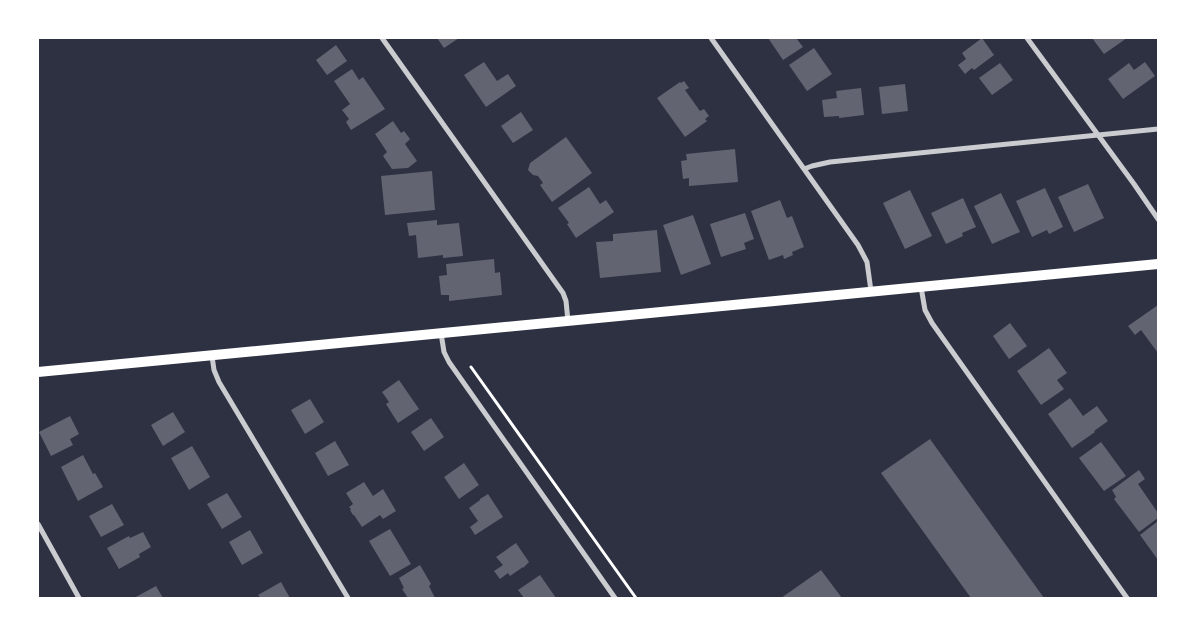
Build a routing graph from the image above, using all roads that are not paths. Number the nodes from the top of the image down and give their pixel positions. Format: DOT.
graph roads {
  1 [pos="382,38"];
  2 [pos="711,38"];
  3 [pos="1027,38"];
  4 [pos="1158,130"];
  5 [pos="1099,135"];
  6 [pos="804,169"];
  7 [pos="1158,219"];
  8 [pos="1158,264"];
  9 [pos="921,286"];
  10 [pos="871,292"];
  11 [pos="568,321"];
  12 [pos="441,333"];
  13 [pos="212,356"];
  14 [pos="38,372"];
  15 [pos="38,524"];
  16 [pos="79,598"];
  17 [pos="348,598"];
  18 [pos="616,598"];
  19 [pos="1127,598"];
  1 -- 11 [label="street"];
  2 -- 6 [label="street"];
  3 -- 5 [label="street"];
  4 -- 5 [label="street"];
  5 -- 6 [label="street"];
  5 -- 7 [label="street"];
  6 -- 10 [label="street"];
  8 -- 9 [label="main road"];
  9 -- 10 [label="main road"];
  9 -- 19 [label="street"];
  10 -- 11 [label="main road"];
  11 -- 12 [label="main road"];
  12 -- 13 [label="main road"];
  12 -- 18 [label="street"];
  13 -- 14 [label="main road"];
  13 -- 17 [label="street"];
  15 -- 16 [label="street"];
}
